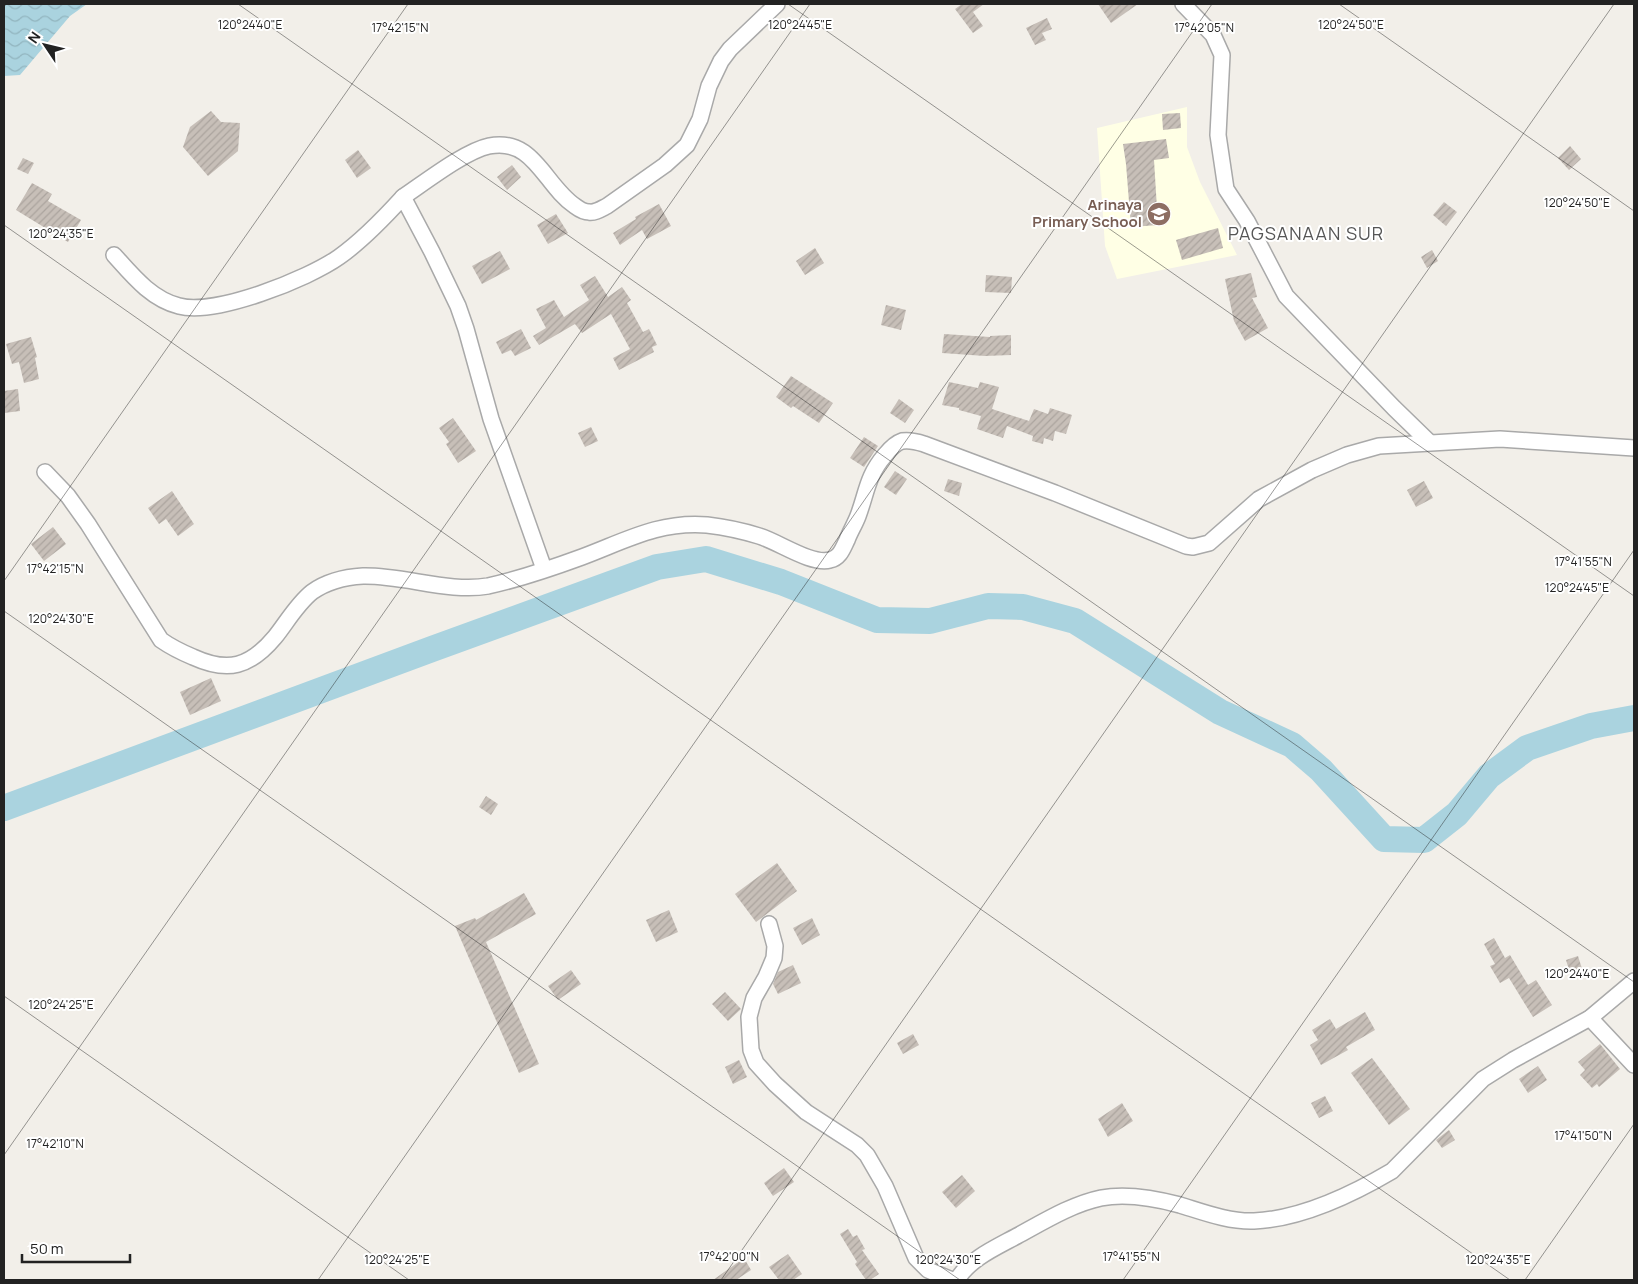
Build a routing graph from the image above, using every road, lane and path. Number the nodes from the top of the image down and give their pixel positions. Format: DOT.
graph roads {
  1 [pos="777,4"];
  2 [pos="1183,4"];
  3 [pos="403,197"];
  4 [pos="114,255"];
  5 [pos="1429,442"];
  6 [pos="1634,448"];
  7 [pos="45,472"];
  8 [pos="544,570"];
  9 [pos="769,924"];
  10 [pos="1634,981"];
  11 [pos="1590,1018"];
  12 [pos="1634,1065"];
  13 [pos="952,1280"];
  14 [pos="957,1280"];
  1 -- 3 [label="street"];
  2 -- 5 [label="street"];
  3 -- 4 [label="street"];
  3 -- 8 [label="street"];
  5 -- 6 [label="street"];
  5 -- 8 [label="street"];
  7 -- 8 [label="street"];
  9 -- 13 [label="street"];
  10 -- 11 [label="street"];
  11 -- 12 [label="street"];
  11 -- 14 [label="street"];
}
